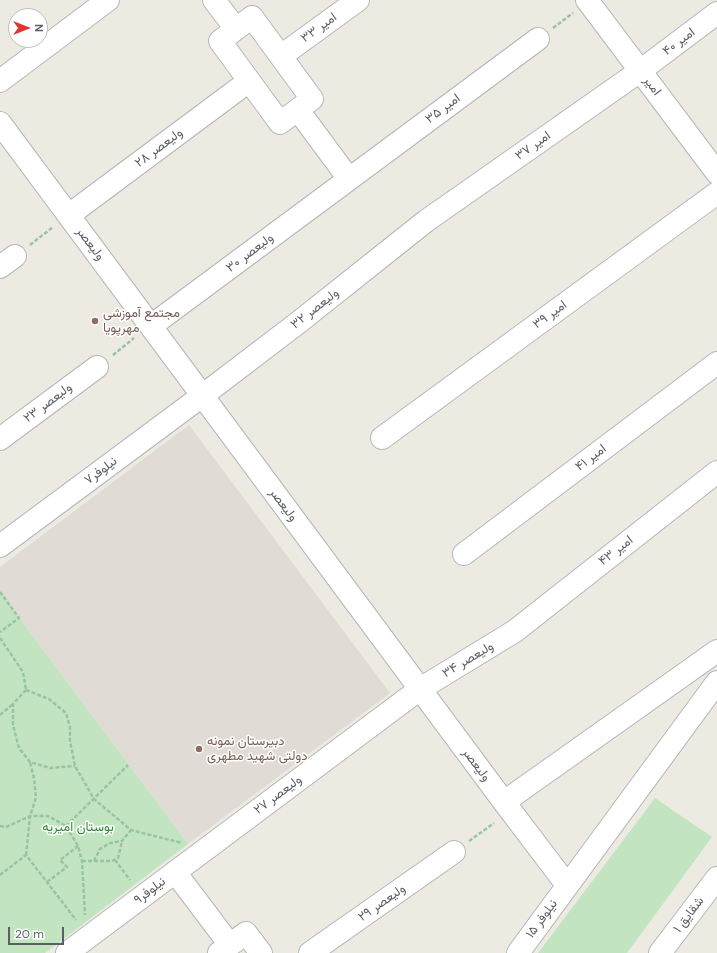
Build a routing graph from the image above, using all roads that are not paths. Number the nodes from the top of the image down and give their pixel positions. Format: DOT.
graph roads {
  1 [pos="108,0"];
  2 [pos="214,0"];
  3 [pos="358,0"];
  4 [pos="588,0"];
  5 [pos="717,13"];
  6 [pos="236,29"];
  7 [pos="538,39"];
  8 [pos="281,56"];
  9 [pos="640,70"];
  10 [pos="0,81"];
  11 [pos="249,81"];
  12 [pos="298,110"];
  13 [pos="0,123"];
  14 [pos="717,173"];
  15 [pos="349,179"];
  16 [pos="717,193"];
  17 [pos="69,216"];
  18 [pos="426,221"];
  19 [pos="151,326"];
  20 [pos="717,363"];
  21 [pos="97,367"];
  22 [pos="202,396"];
  23 [pos="382,438"];
  24 [pos="0,439"];
  25 [pos="717,472"];
  26 [pos="0,546"];
  27 [pos="464,554"];
  28 [pos="516,631"];
  29 [pos="717,651"];
  30 [pos="717,682"];
  31 [pos="420,689"];
  32 [pos="508,807"];
  33 [pos="454,852"];
  34 [pos="174,872"];
  35 [pos="717,878"];
  36 [pos="567,885"];
  37 [pos="225,949"];
  38 [pos="67,953"];
  39 [pos="261,953"];
  40 [pos="310,953"];
  41 [pos="518,953"];
  42 [pos="660,953"];
  1 -- 10 [label="street"];
  2 -- 6 [label="street"];
  3 -- 8 [label="street, امیر ۳۳"];
  4 -- 9 [label="street, امیر"];
  5 -- 9 [label="street, امیر ۴۰"];
  6 -- 8 [label="street"];
  6 -- 11 [label="street"];
  7 -- 15 [label="street, امیر ۳۵"];
  8 -- 12 [label="street"];
  9 -- 14 [label="street, امیر"];
  9 -- 18 [label="street, امیر ۳۷"];
  11 -- 12 [label="street"];
  11 -- 17 [label="street, ولیعصر ۲۸"];
  12 -- 15 [label="street"];
  13 -- 17 [label="street, ولیعصر"];
  15 -- 19 [label="street, ولیعصر ۳۰"];
  16 -- 23 [label="street, امیر ۳۹"];
  17 -- 19 [label="street, ولیعصر"];
  18 -- 22 [label="street, ولیعصر ۳۲"];
  19 -- 22 [label="street, ولیعصر"];
  20 -- 27 [label="street, امیر ۴۱"];
  21 -- 24 [label="street, ولیعصر ۲۳"];
  22 -- 26 [label="street, نیلوفر۷"];
  22 -- 31 [label="street, ولیعصر"];
  25 -- 28 [label="street, امیر ۴۳"];
  28 -- 31 [label="street, ولیعصر ۳۴"];
  29 -- 32 [label="street"];
  30 -- 36 [label="street, نیلوفر ۱۵"];
  31 -- 32 [label="street, ولیعصر"];
  31 -- 34 [label="street, ولیعصر ۲۷"];
  32 -- 36 [label="street, ولیعصر"];
  33 -- 40 [label="street, ولیعصر ۲۹"];
  34 -- 37 [label="street"];
  34 -- 38 [label="street, نیلوفر۹"];
  35 -- 42 [label="street, شقایق ۱"];
  36 -- 41 [label="street, نیلوفر ۱۵"];
  37 -- 39 [label="street"];
}
